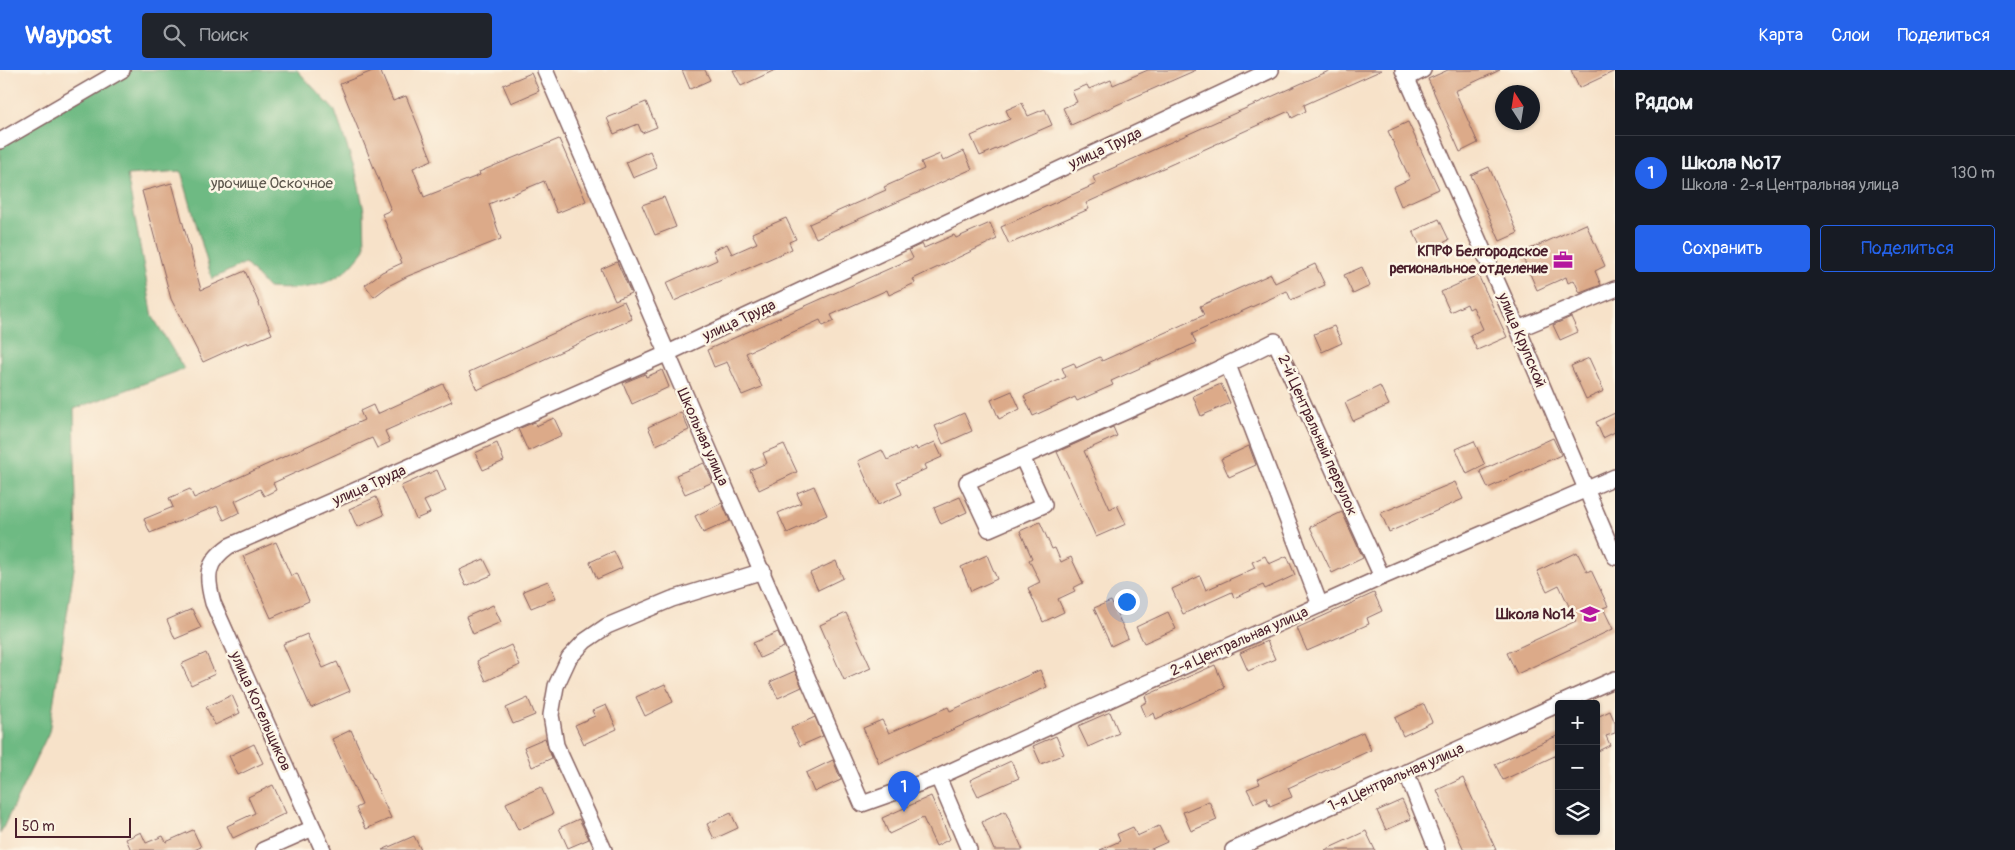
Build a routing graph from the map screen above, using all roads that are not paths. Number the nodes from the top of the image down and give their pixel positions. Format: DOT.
graph roads {
  1 [pos="122,70"];
  2 [pos="545,70"];
  3 [pos="1271,70"];
  4 [pos="1423,70"];
  5 [pos="1405,74"];
  6 [pos="0,142"];
  7 [pos="1615,288"];
  8 [pos="1518,329"];
  9 [pos="666,354"];
  10 [pos="1228,365"];
  11 [pos="1022,457"];
  12 [pos="1615,477"];
  13 [pos="1586,490"];
  14 [pos="1615,557"];
  15 [pos="209,569"];
  16 [pos="763,571"];
  17 [pos="1382,577"];
  18 [pos="1320,604"];
  19 [pos="1615,679"];
  20 [pos="1568,700"];
  21 [pos="1555,706"];
  22 [pos="1406,772"];
  23 [pos="938,777"];
  24 [pos="862,804"];
  25 [pos="313,828"];
  26 [pos="263,850"];
  27 [pos="323,850"];
  28 [pos="604,850"];
  29 [pos="969,850"];
  30 [pos="1233,850"];
  31 [pos="1437,850"];
  1 -- 6 [label="street"];
  2 -- 9 [label="street, Школьная улица"];
  3 -- 9 [label="street, улица Труда"];
  4 -- 5 [label="street"];
  5 -- 8 [label="street, улица Крупской"];
  7 -- 8 [label="street"];
  8 -- 13 [label="street, улица Крупской"];
  9 -- 15 [label="street, улица Труда"];
  9 -- 16 [label="street, Школьная улица"];
  10 -- 11 [label="street, 2-й Центральный переулок"];
  10 -- 17 [label="street, 2-й Центральный переулок"];
  10 -- 18 [label="street"];
  11 -- 11 [label="street, 2-й Центральный переулок"];
  12 -- 13 [label="street, 2-я Центральная улица"];
  13 -- 14 [label="street, улица Крупской"];
  13 -- 17 [label="street, 2-я Центральная улица"];
  15 -- 25 [label="street, улица Котельщиков"];
  16 -- 24 [label="street, Школьная улица"];
  16 -- 28 [label="street"];
  17 -- 18 [label="street, 2-я Центральная улица"];
  18 -- 23 [label="street, 2-я Центральная улица"];
  19 -- 20 [label="street, 1-я Центральная улица"];
  21 -- 22 [label="street, 1-я Центральная улица"];
  22 -- 30 [label="street, 1-я Центральная улица"];
  22 -- 31 [label="street"];
  23 -- 24 [label="street, 2-я Центральная улица"];
  23 -- 29 [label="street"];
  25 -- 26 [label="street"];
  25 -- 27 [label="street, улица Котельщиков"];
}
